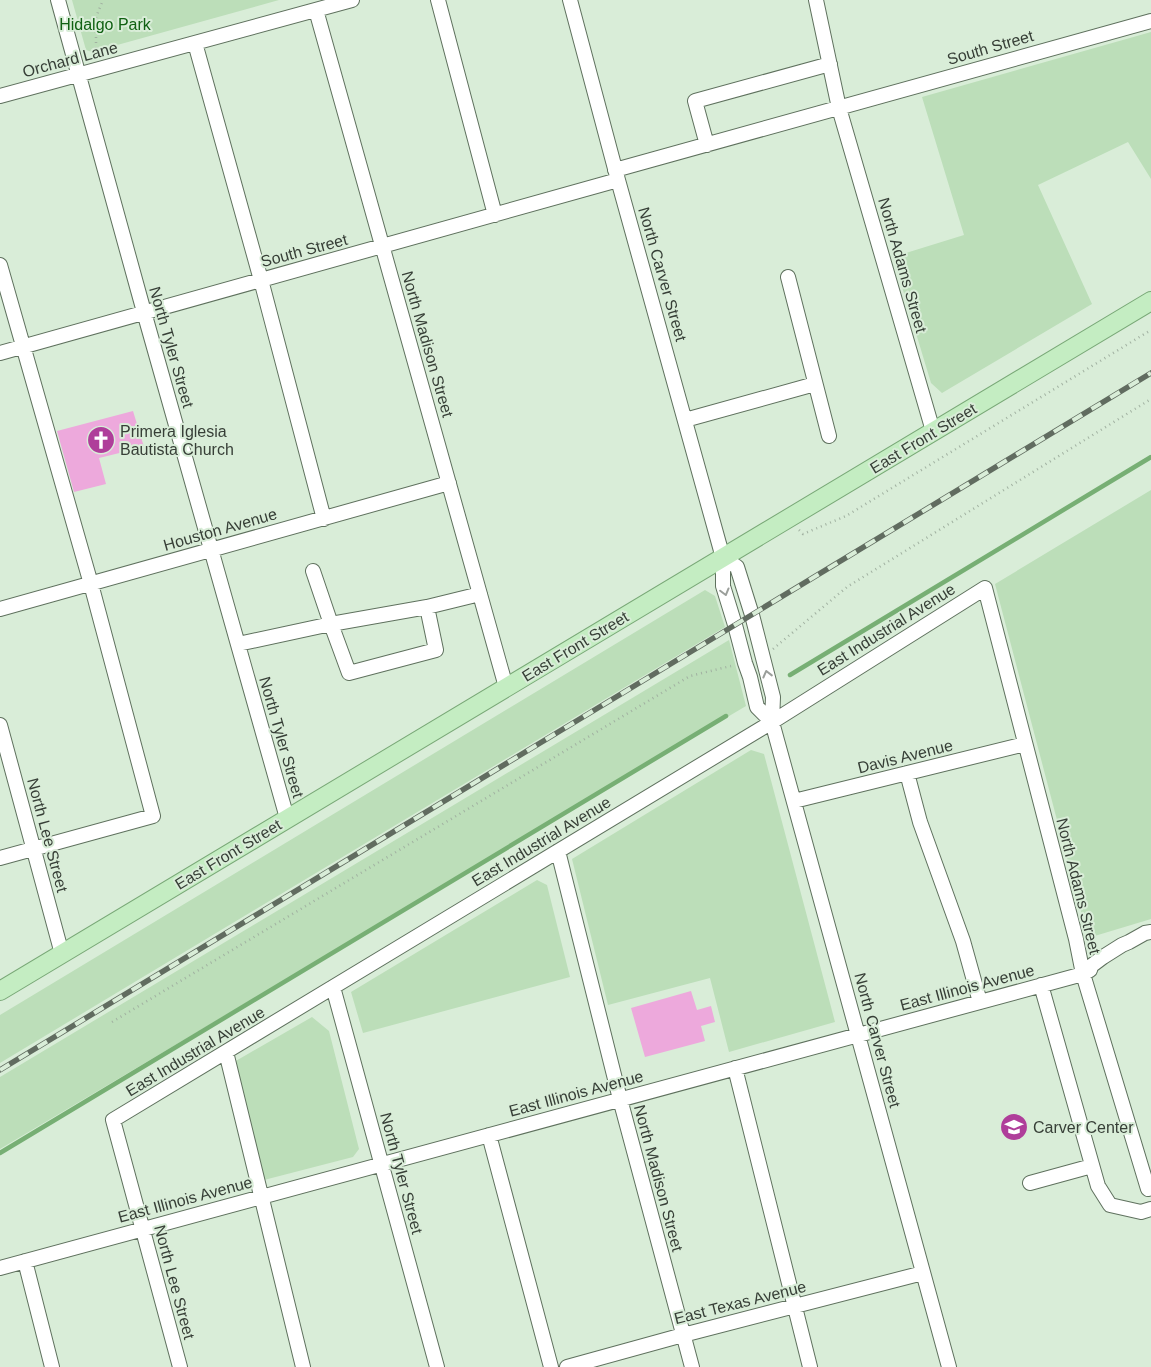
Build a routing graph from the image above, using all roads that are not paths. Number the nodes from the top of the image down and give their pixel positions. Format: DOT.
graph roads {
  1 [pos="58,0"];
  2 [pos="352,0"];
  3 [pos="438,0"];
  4 [pos="570,0"];
  5 [pos="816,0"];
  6 [pos="316,10"];
  7 [pos="1151,21"];
  8 [pos="195,43"];
  9 [pos="830,64"];
  10 [pos="78,75"];
  11 [pos="0,96"];
  12 [pos="839,108"];
  13 [pos="707,145"];
  14 [pos="617,175"];
  15 [pos="495,215"];
  16 [pos="383,246"];
  17 [pos="0,265"];
  18 [pos="788,277"];
  19 [pos="261,280"];
  20 [pos="1151,301"];
  21 [pos="144,312"];
  22 [pos="23,346"];
  23 [pos="0,353"];
  24 [pos="815,384"];
  25 [pos="685,420"];
  26 [pos="933,431"];
  27 [pos="829,436"];
  28 [pos="449,483"];
  29 [pos="324,518"];
  30 [pos="212,550"];
  31 [pos="723,558"];
  32 [pos="313,571"];
  33 [pos="91,584"];
  34 [pos="985,588"];
  35 [pos="480,594"];
  36 [pos="427,607"];
  37 [pos="0,609"];
  38 [pos="331,624"];
  39 [pos="238,644"];
  40 [pos="506,687"];
  41 [pos="772,722"];
  42 [pos="0,725"];
  43 [pos="1025,744"];
  44 [pos="907,773"];
  45 [pos="794,801"];
  46 [pos="287,818"];
  47 [pos="35,849"];
  48 [pos="558,851"];
  49 [pos="0,858"];
  50 [pos="1151,932"];
  51 [pos="62,954"];
  52 [pos="1083,974"];
  53 [pos="1042,985"];
  54 [pos="333,987"];
  55 [pos="0,991"];
  56 [pos="980,1002"];
  57 [pos="858,1034"];
  58 [pos="226,1052"];
  59 [pos="735,1068"];
  60 [pos="620,1099"];
  61 [pos="113,1120"];
  62 [pos="489,1135"];
  63 [pos="381,1164"];
  64 [pos="1092,1166"];
  65 [pos="1030,1183"];
  66 [pos="1150,1189"];
  67 [pos="262,1196"];
  68 [pos="1151,1209"];
  69 [pos="142,1229"];
  70 [pos="25,1261"];
  71 [pos="0,1268"];
  72 [pos="923,1274"];
  73 [pos="795,1306"];
  74 [pos="683,1335"];
  75 [pos="52,1367"];
  76 [pos="180,1367"];
  77 [pos="303,1367"];
  78 [pos="437,1367"];
  79 [pos="551,1367"];
  80 [pos="567,1367"];
  81 [pos="692,1367"];
  82 [pos="810,1367"];
  83 [pos="949,1367"];
  1 -- 10 [label="street, North Tyler Street"];
  2 -- 6 [label="street, Orchard Lane"];
  3 -- 15 [label="street"];
  4 -- 14 [label="street, North Carver Street"];
  5 -- 9 [label="street, North Adams Street"];
  6 -- 8 [label="street, Orchard Lane"];
  6 -- 16 [label="street, North Madison Street"];
  7 -- 12 [label="street, South Street"];
  8 -- 10 [label="street, Orchard Lane"];
  8 -- 19 [label="street"];
  9 -- 12 [label="street, North Adams Street"];
  9 -- 13 [label="street"];
  10 -- 11 [label="street, Orchard Lane"];
  10 -- 21 [label="street, North Tyler Street"];
  12 -- 13 [label="street, South Street"];
  12 -- 26 [label="street, North Adams Street"];
  13 -- 14 [label="street, South Street"];
  14 -- 15 [label="street, South Street"];
  14 -- 25 [label="street, North Carver Street"];
  15 -- 16 [label="street, South Street"];
  16 -- 19 [label="street, South Street"];
  16 -- 28 [label="street, North Madison Street"];
  17 -- 22 [label="street"];
  18 -- 24 [label="street"];
  19 -- 21 [label="street, South Street"];
  19 -- 29 [label="street"];
  20 -- 26 [label="main road, East Front Street"];
  21 -- 22 [label="street, South Street"];
  21 -- 30 [label="street, North Tyler Street"];
  22 -- 23 [label="street, South Street"];
  22 -- 33 [label="street"];
  24 -- 25 [label="street"];
  24 -- 27 [label="street"];
  25 -- 31 [label="street, North Carver Street"];
  26 -- 31 [label="main road, East Front Street"];
  28 -- 29 [label="street, Houston Avenue"];
  28 -- 35 [label="street, North Madison Street"];
  29 -- 30 [label="street, Houston Avenue"];
  30 -- 33 [label="street, Houston Avenue"];
  30 -- 39 [label="street, North Tyler Street"];
  31 -- 40 [label="main road, East Front Street"];
  31 -- 41 [label="street, North Carver Street, one-way"];
  41 -- 31 [label="street, North Carver Street, one-way"];
  32 -- 38 [label="street"];
  33 -- 37 [label="street, Houston Avenue"];
  33 -- 47 [label="street"];
  34 -- 41 [label="street, East Industrial Avenue"];
  34 -- 43 [label="street, North Adams Street"];
  35 -- 36 [label="street"];
  35 -- 40 [label="street, North Madison Street"];
  36 -- 38 [label="street"];
  36 -- 38 [label="street"];
  38 -- 39 [label="street"];
  39 -- 46 [label="street, North Tyler Street"];
  40 -- 46 [label="main road, East Front Street"];
  41 -- 45 [label="street, North Carver Street"];
  41 -- 48 [label="street, East Industrial Avenue"];
  42 -- 47 [label="street, North Lee Street"];
  43 -- 44 [label="street, Davis Avenue"];
  43 -- 52 [label="street, North Adams Street"];
  44 -- 45 [label="street, Davis Avenue"];
  44 -- 56 [label="street"];
  45 -- 57 [label="street, North Carver Street"];
  46 -- 51 [label="main road, East Front Street"];
  47 -- 49 [label="street"];
  47 -- 51 [label="street, North Lee Street"];
  48 -- 54 [label="street, East Industrial Avenue"];
  48 -- 60 [label="street, North Madison Street"];
  50 -- 52 [label="street, East Illinois Avenue"];
  51 -- 55 [label="main road, East Front Street"];
  52 -- 53 [label="street, East Illinois Avenue"];
  52 -- 66 [label="street, North Adams Street"];
  53 -- 56 [label="street, East Illinois Avenue"];
  53 -- 64 [label="street"];
  54 -- 58 [label="street, East Industrial Avenue"];
  54 -- 63 [label="street, North Tyler Street"];
  56 -- 57 [label="street, East Illinois Avenue"];
  57 -- 59 [label="street, East Illinois Avenue"];
  57 -- 72 [label="street, North Carver Street"];
  58 -- 61 [label="street, East Industrial Avenue"];
  58 -- 67 [label="street"];
  59 -- 60 [label="street, East Illinois Avenue"];
  59 -- 73 [label="street"];
  60 -- 62 [label="street, East Illinois Avenue"];
  60 -- 74 [label="street, North Madison Street"];
  61 -- 69 [label="street, North Lee Street"];
  62 -- 63 [label="street, East Illinois Avenue"];
  62 -- 79 [label="street"];
  63 -- 67 [label="street, East Illinois Avenue"];
  63 -- 78 [label="street, North Tyler Street"];
  64 -- 65 [label="street"];
  64 -- 68 [label="street"];
  67 -- 69 [label="street, East Illinois Avenue"];
  67 -- 77 [label="street"];
  69 -- 70 [label="street, East Illinois Avenue"];
  69 -- 76 [label="street, North Lee Street"];
  70 -- 71 [label="street, East Illinois Avenue"];
  70 -- 75 [label="street"];
  72 -- 73 [label="street, East Texas Avenue"];
  72 -- 83 [label="street, North Carver Street"];
  73 -- 74 [label="street, East Texas Avenue"];
  73 -- 82 [label="street"];
  74 -- 80 [label="street, East Texas Avenue"];
  74 -- 81 [label="street, North Madison Street"];
}
